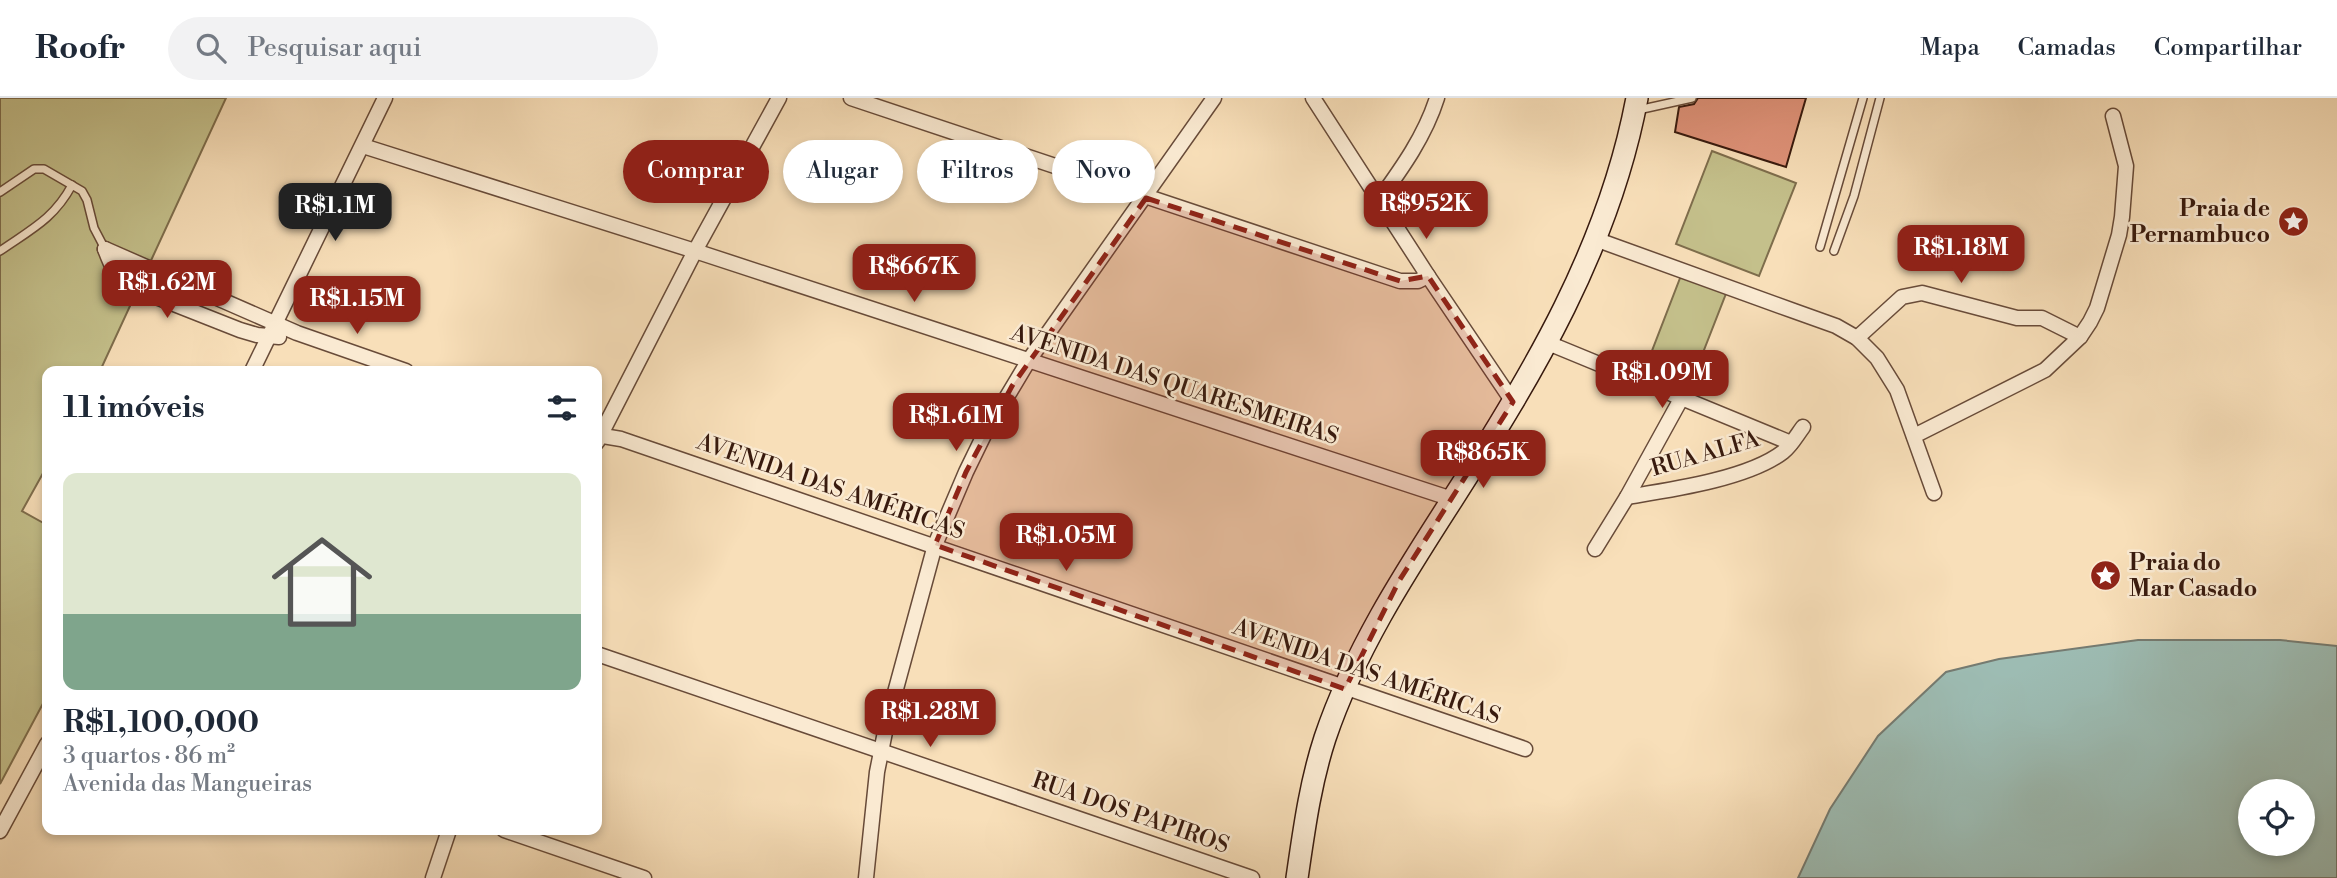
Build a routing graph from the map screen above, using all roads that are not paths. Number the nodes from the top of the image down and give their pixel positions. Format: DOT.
graph roads {
  1 [pos="385,98"];
  2 [pos="779,98"];
  3 [pos="851,98"];
  4 [pos="1214,98"];
  5 [pos="1313,98"];
  6 [pos="1437,98"];
  7 [pos="1692,98"];
  8 [pos="1863,98"];
  9 [pos="1880,98"];
  10 [pos="1635,105"];
  11 [pos="2113,116"];
  12 [pos="363,146"];
  13 [pos="1052,166"];
  14 [pos="72,185"];
  15 [pos="1155,185"];
  16 [pos="0,192"];
  17 [pos="1379,200"];
  18 [pos="1155,201"];
  19 [pos="1142,203"];
  20 [pos="1595,239"];
  21 [pos="1821,247"];
  22 [pos="104,249"];
  23 [pos="0,251"];
  24 [pos="695,251"];
  25 [pos="1834,251"];
  26 [pos="1428,276"];
  27 [pos="188,285"];
  28 [pos="178,306"];
  29 [pos="277,324"];
  30 [pos="297,333"];
  31 [pos="2080,337"];
  32 [pos="270,338"];
  33 [pos="1857,338"];
  34 [pos="1548,343"];
  35 [pos="1029,360"];
  36 [pos="255,366"];
  37 [pos="392,366"];
  38 [pos="1681,399"];
  39 [pos="1513,402"];
  40 [pos="1803,427"];
  41 [pos="602,430"];
  42 [pos="1914,436"];
  43 [pos="602,438"];
  44 [pos="1791,443"];
  45 [pos="1934,493"];
  46 [pos="1627,497"];
  47 [pos="1452,499"];
  48 [pos="935,545"];
  49 [pos="1595,549"];
  50 [pos="602,656"];
  51 [pos="1345,689"];
  52 [pos="1525,749"];
  53 [pos="881,751"];
  54 [pos="42,753"];
  55 [pos="0,831"];
  56 [pos="447,835"];
  57 [pos="519,835"];
  58 [pos="433,878"];
  59 [pos="644,878"];
  60 [pos="866,878"];
  61 [pos="1252,878"];
  62 [pos="1297,878"];
  1 -- 12 [label="street"];
  2 -- 24 [label="street"];
  3 -- 13 [label="street"];
  4 -- 15 [label="street"];
  5 -- 17 [label="street"];
  6 -- 17 [label="street"];
  7 -- 10 [label="lane"];
  8 -- 21 [label="lane"];
  9 -- 25 [label="lane"];
  10 -- 20 [label="main road"];
  11 -- 31 [label="street"];
  12 -- 24 [label="street, AVENIDA DAS QUARESMEIRAS"];
  12 -- 29 [label="street"];
  14 -- 16 [label="lane"];
  14 -- 22 [label="lane"];
  14 -- 23 [label="lane"];
  17 -- 26 [label="street"];
  18 -- 26 [label="street"];
  19 -- 35 [label="street"];
  20 -- 33 [label="street"];
  20 -- 34 [label="main road"];
  22 -- 27 [label="street"];
  22 -- 28 [label="street"];
  24 -- 35 [label="street, AVENIDA DAS QUARESMEIRAS"];
  24 -- 41 [label="street"];
  26 -- 39 [label="street"];
  27 -- 28 [label="street"];
  27 -- 29 [label="street"];
  28 -- 32 [label="street"];
  29 -- 30 [label="street"];
  29 -- 32 [label="street"];
  30 -- 32 [label="street"];
  30 -- 37 [label="street"];
  31 -- 33 [label="street"];
  31 -- 42 [label="street"];
  32 -- 36 [label="street"];
  33 -- 42 [label="street"];
  34 -- 38 [label="street, RUA ALFA"];
  34 -- 39 [label="main road"];
  35 -- 47 [label="street, AVENIDA DAS QUARESMEIRAS"];
  35 -- 48 [label="street"];
  38 -- 44 [label="street, RUA ALFA"];
  38 -- 46 [label="street, RUA ALFA"];
  39 -- 47 [label="main road"];
  40 -- 44 [label="street, RUA ALFA"];
  42 -- 45 [label="street"];
  43 -- 48 [label="street, AVENIDA DAS AMÉRICAS"];
  44 -- 46 [label="street, RUA ALFA"];
  46 -- 49 [label="street, RUA ALFA"];
  47 -- 51 [label="main road"];
  48 -- 51 [label="street, AVENIDA DAS AMÉRICAS"];
  48 -- 53 [label="street"];
  50 -- 53 [label="street, RUA DOS PAPIROS"];
  51 -- 52 [label="street, AVENIDA DAS AMÉRICAS"];
  51 -- 62 [label="main road"];
  53 -- 60 [label="street"];
  53 -- 61 [label="street, RUA DOS PAPIROS"];
  54 -- 55 [label="street"];
  56 -- 58 [label="street"];
  57 -- 59 [label="street"];
}
